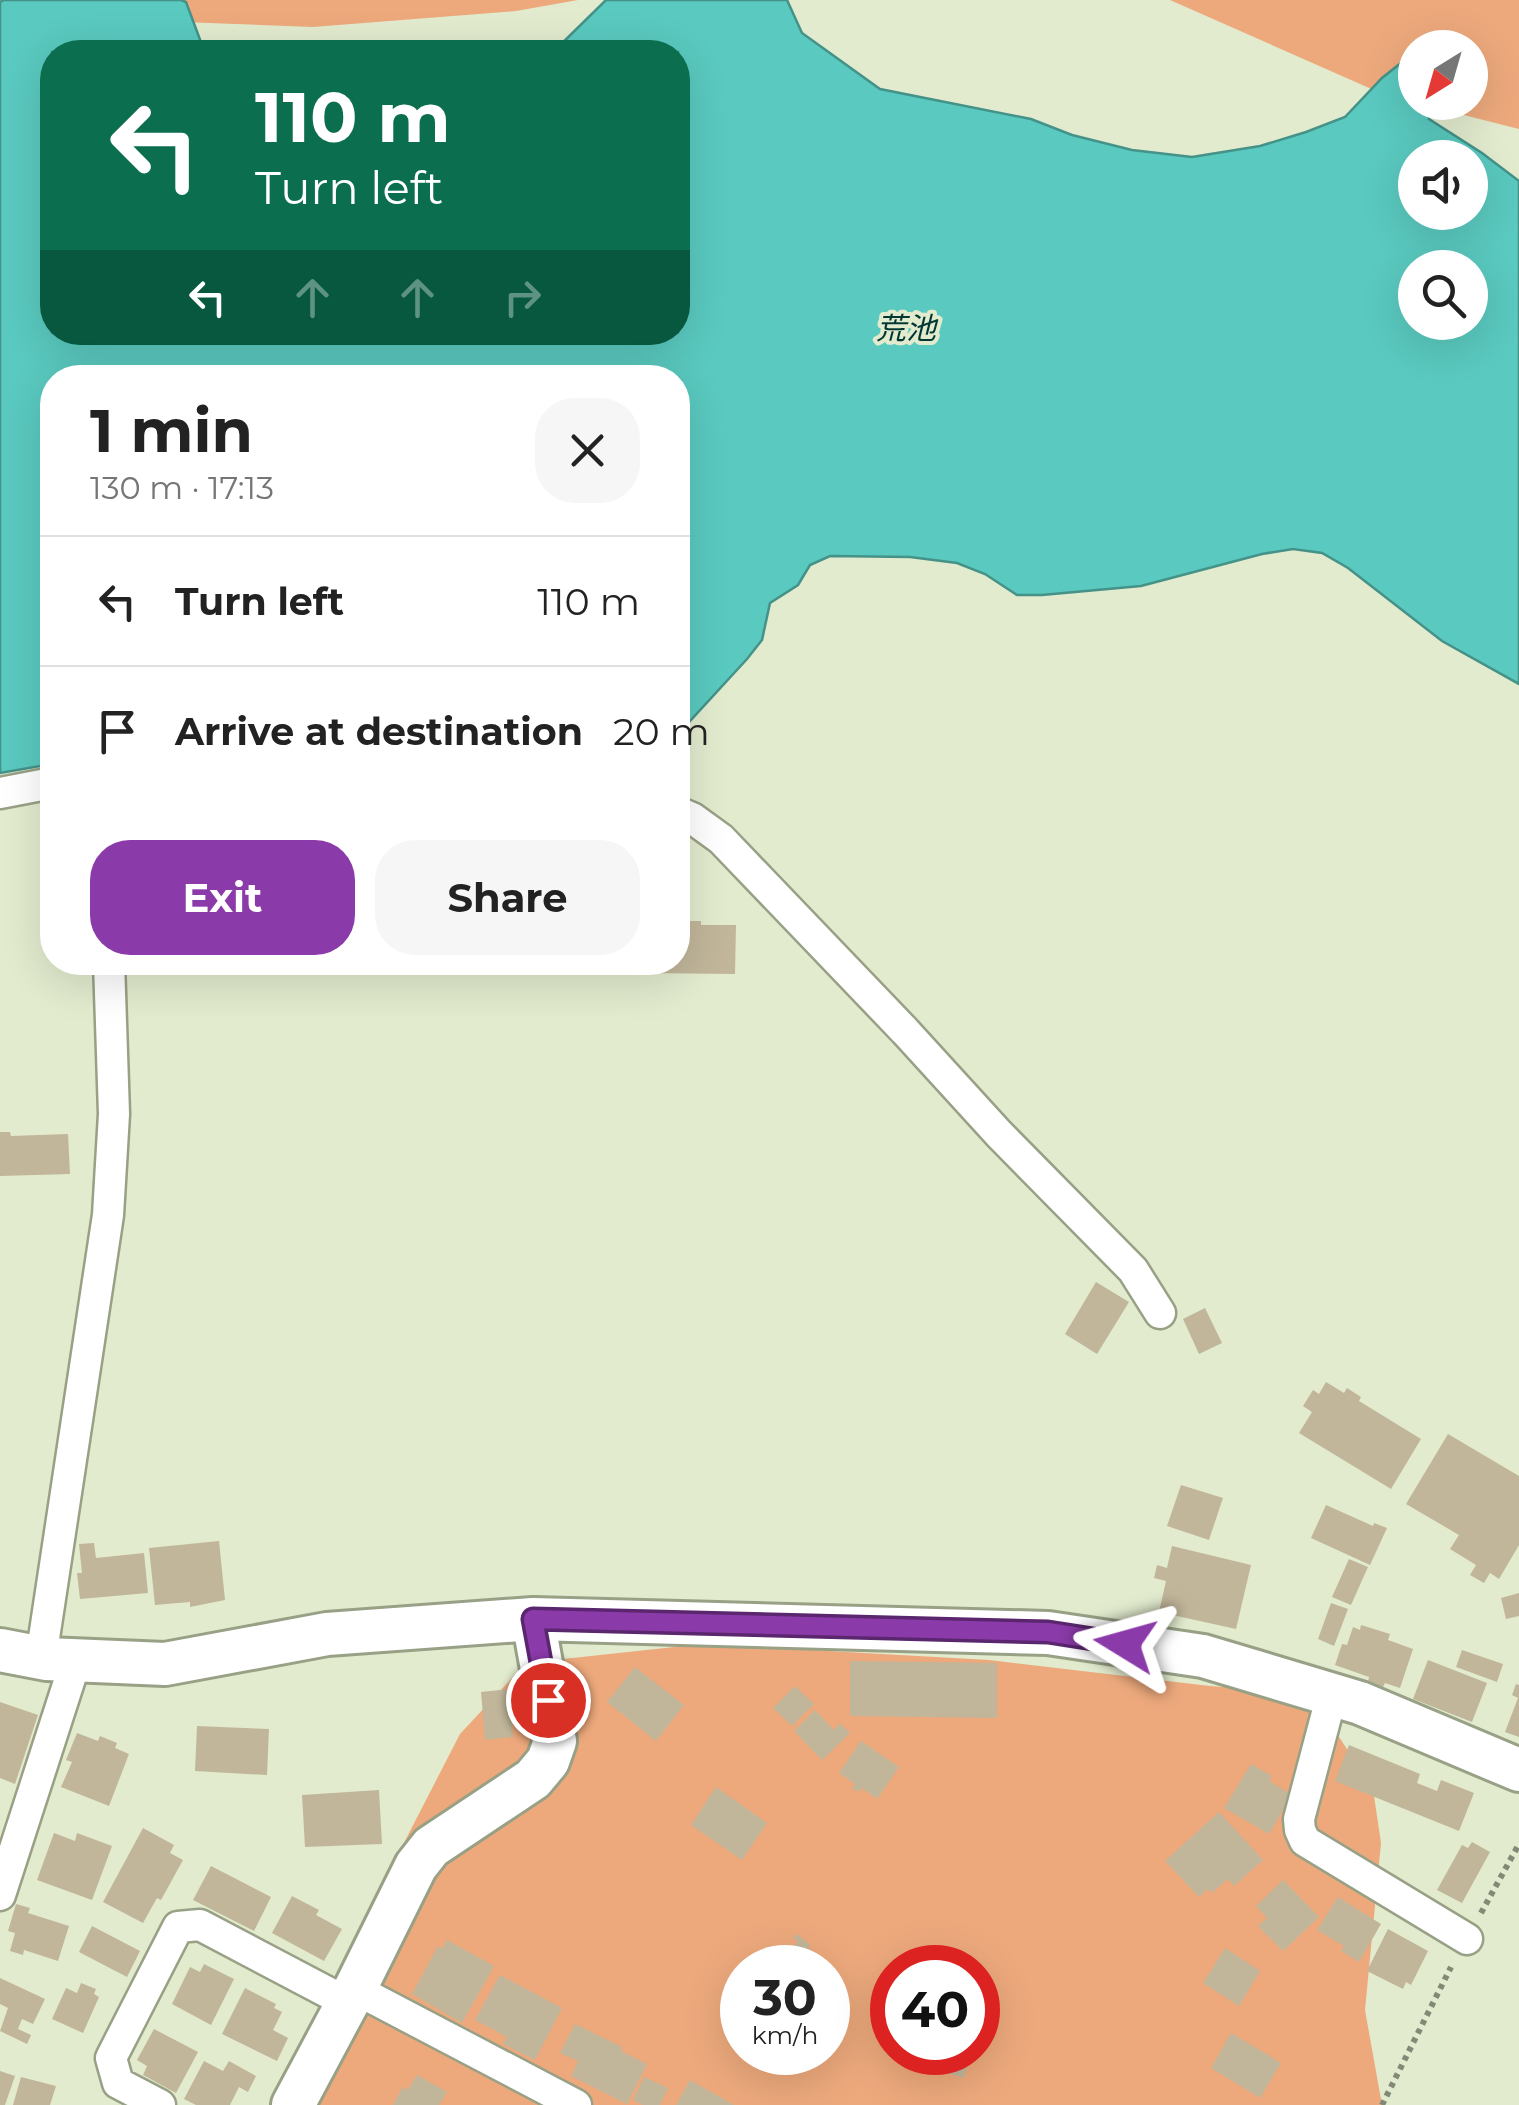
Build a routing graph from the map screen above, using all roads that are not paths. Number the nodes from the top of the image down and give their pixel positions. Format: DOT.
graph roads {
  1 [pos="40,785"];
  2 [pos="0,792"];
  3 [pos="690,817"];
  4 [pos="109,975"];
  5 [pos="1160,1313"];
  6 [pos="533,1619"];
  7 [pos="39,1656"];
  8 [pos="1332,1694"];
  9 [pos="1519,1770"];
  10 [pos="0,1895"];
  11 [pos="1467,1939"];
  12 [pos="352,1996"];
  13 [pos="160,2105"];
  14 [pos="293,2105"];
  15 [pos="576,2105"];
  1 -- 2 [label="street"];
  3 -- 5 [label="street"];
  4 -- 7 [label="street"];
  6 -- 7 [label="street"];
  6 -- 8 [label="street"];
  6 -- 12 [label="street"];
  7 -- 10 [label="street"];
  8 -- 9 [label="street"];
  8 -- 11 [label="street"];
  12 -- 13 [label="street"];
  12 -- 14 [label="street"];
  12 -- 15 [label="street"];
}
